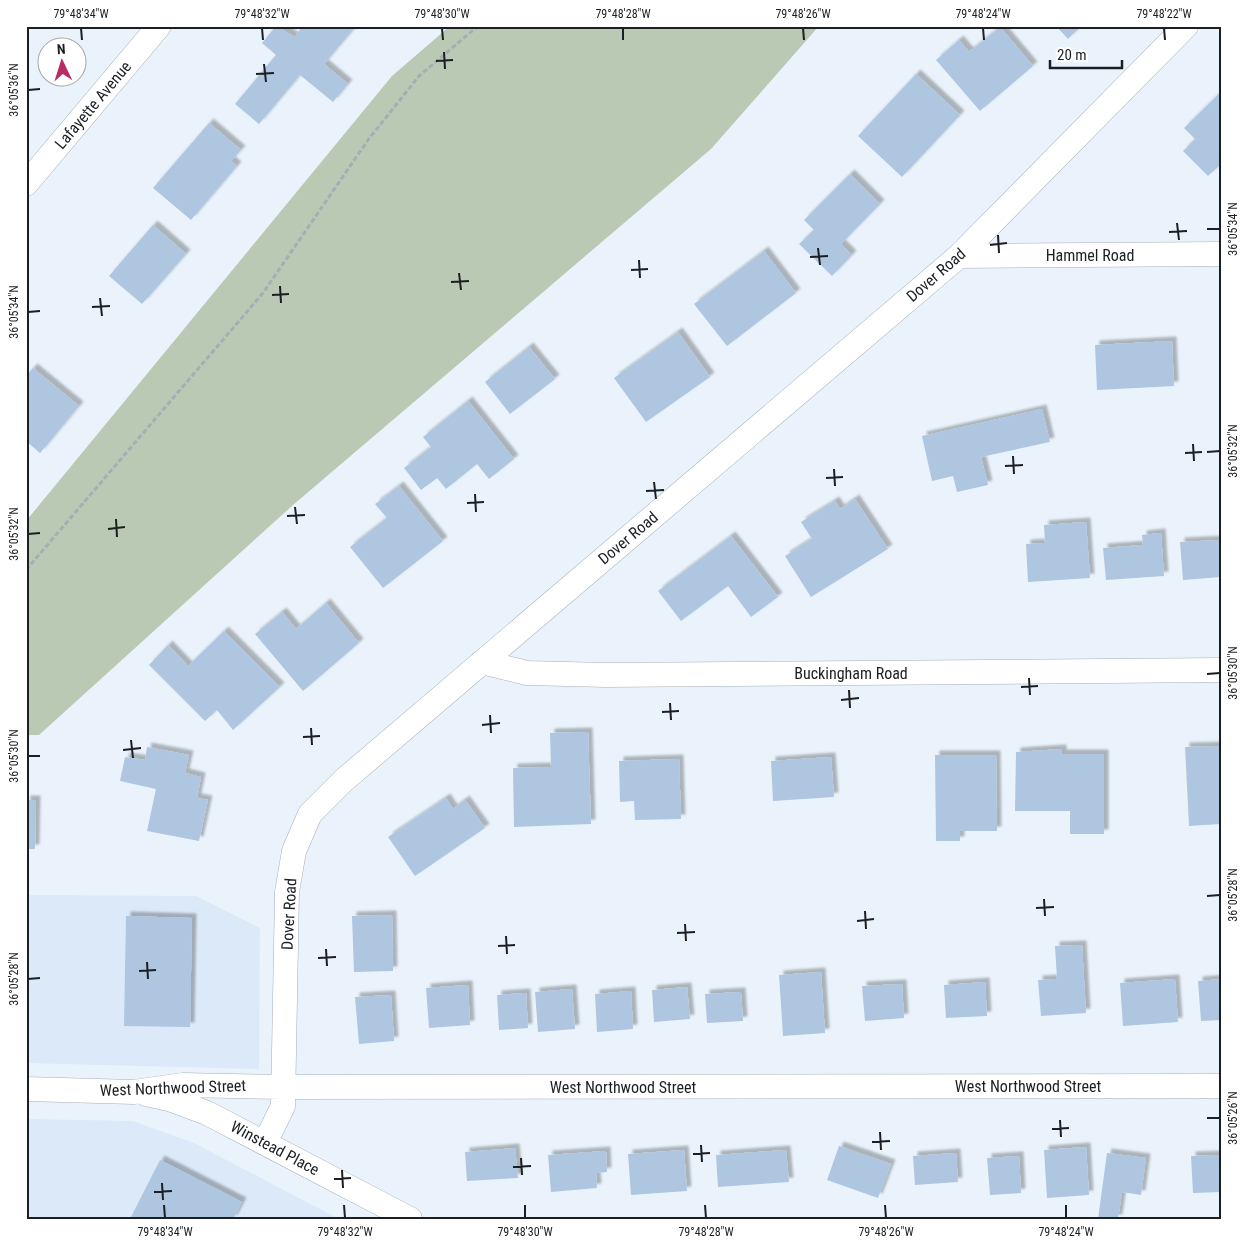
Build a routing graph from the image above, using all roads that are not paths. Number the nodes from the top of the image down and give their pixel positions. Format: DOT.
graph roads {
  1 [pos="159,26"];
  2 [pos="1186,26"];
  3 [pos="26,184"];
  4 [pos="1221,254"];
  5 [pos="959,256"];
  6 [pos="482,662"];
  7 [pos="1221,670"];
  8 [pos="1221,1086"];
  9 [pos="284,1087"];
  10 [pos="26,1089"];
  11 [pos="134,1092"];
  12 [pos="265,1143"];
  13 [pos="410,1219"];
  1 -- 3 [label="street, Lafayette Avenue"];
  2 -- 5 [label="street, Dover Road"];
  4 -- 5 [label="street, Hammel Road"];
  5 -- 6 [label="street, Dover Road"];
  6 -- 7 [label="street, Buckingham Road"];
  6 -- 9 [label="street, Dover Road"];
  8 -- 9 [label="street, West Northwood Street"];
  9 -- 11 [label="street, West Northwood Street"];
  9 -- 12 [label="street, Dover Road"];
  10 -- 11 [label="street, West Northwood Street"];
  11 -- 12 [label="street, Winstead Place"];
  12 -- 13 [label="street, Winstead Place"];
}
